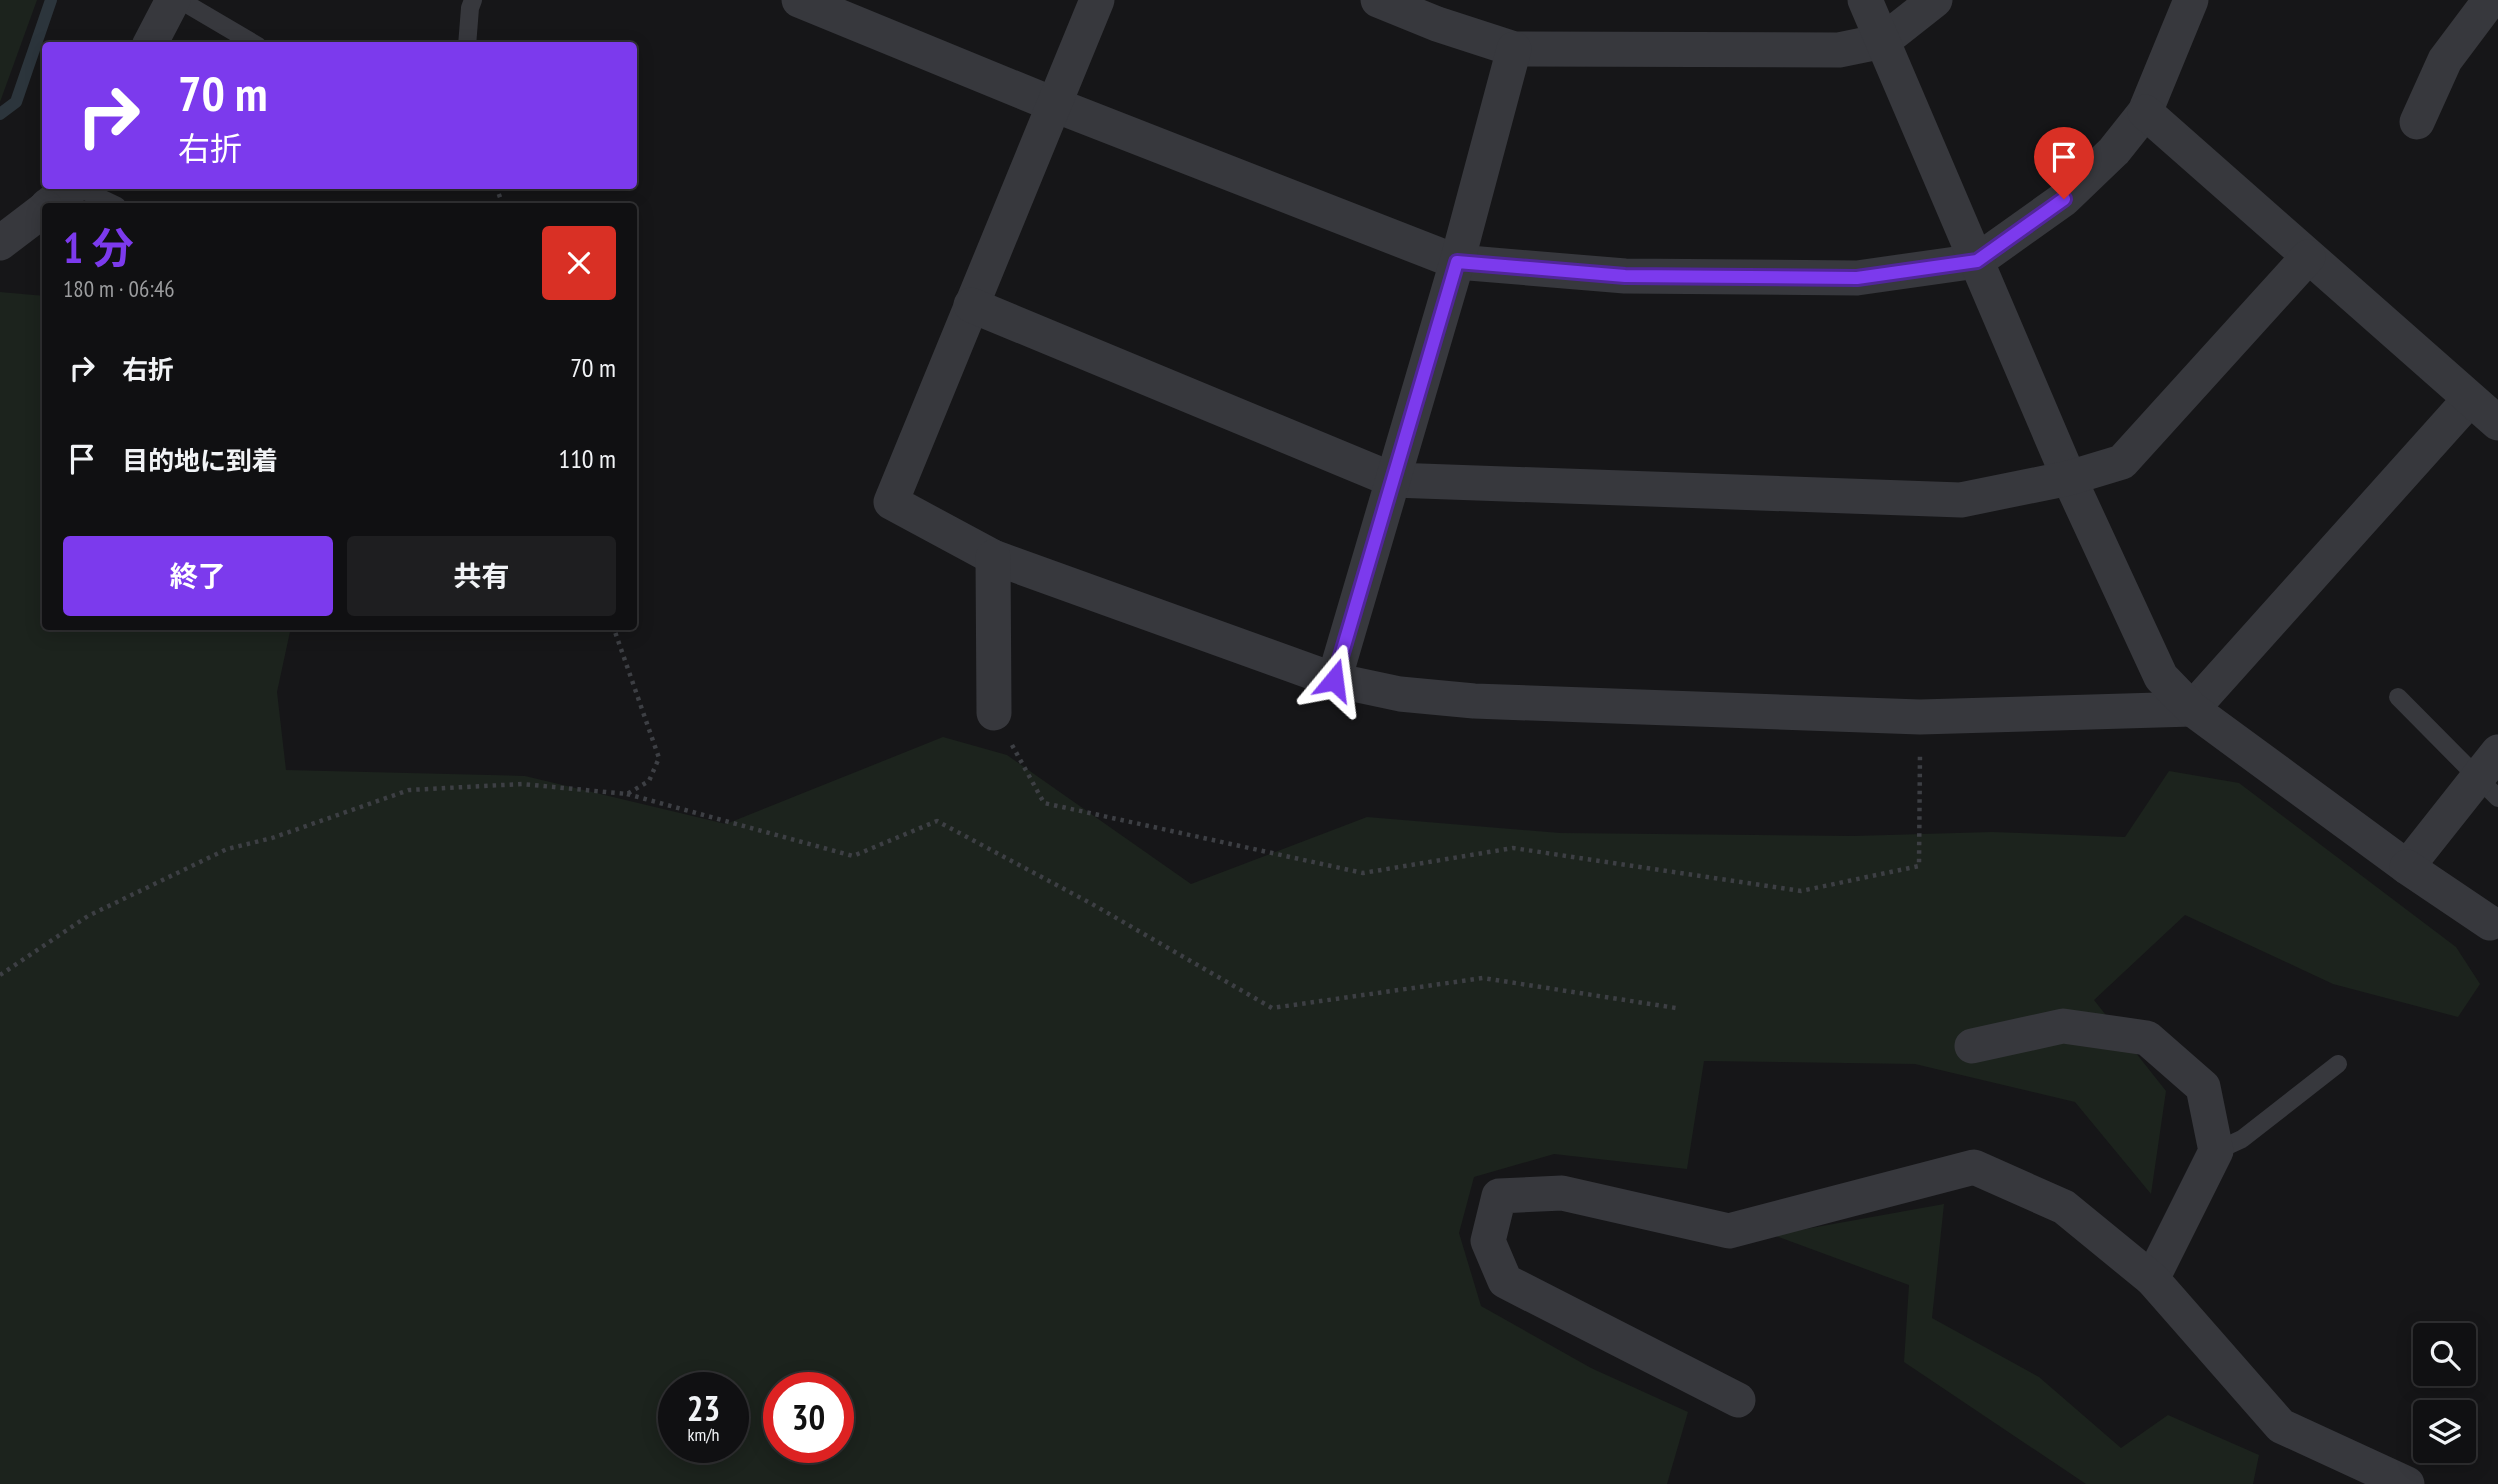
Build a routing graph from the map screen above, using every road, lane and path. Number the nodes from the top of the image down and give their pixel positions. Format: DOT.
graph roads {
  1 [pos="173,0"];
  2 [pos="180,0"];
  3 [pos="473,0"];
  4 [pos="799,0"];
  5 [pos="1097,0"];
  6 [pos="1378,0"];
  7 [pos="1865,0"];
  8 [pos="1935,0"];
  9 [pos="2191,0"];
  10 [pos="2490,0"];
  11 [pos="1883,41"];
  12 [pos="151,42"];
  13 [pos="250,42"];
  14 [pos="467,42"];
  15 [pos="1514,49"];
  16 [pos="1055,105"];
  17 [pos="2145,112"];
  18 [pos="2417,122"];
  19 [pos="70,189"];
  20 [pos="80,189"];
  21 [pos="51,203"];
  22 [pos="111,203"];
  23 [pos="42,210"];
  24 [pos="0,243"];
  25 [pos="2308,257"];
  26 [pos="1977,261"];
  27 [pos="1457,262"];
  28 [pos="971,305"];
  29 [pos="2470,399"];
  30 [pos="2498,423"];
  31 [pos="2069,478"];
  32 [pos="1393,480"];
  33 [pos="993,557"];
  34 [pos="614,630"];
  35 [pos="1334,680"];
  36 [pos="2398,697"];
  37 [pos="2192,709"];
  38 [pos="994,713"];
  39 [pos="1920,717"];
  40 [pos="2491,776"];
  41 [pos="626,793"];
  42 [pos="2407,867"];
  43 [pos="2490,923"];
  44 [pos="0,975"];
  45 [pos="1676,1008"];
  46 [pos="1972,1046"];
  47 [pos="2338,1064"];
  48 [pos="2216,1151"];
  49 [pos="2152,1279"];
  50 [pos="1738,1400"];
  51 [pos="2407,1484"];
  1 -- 12 [label="street"];
  2 -- 13 [label="lane"];
  3 -- 14 [label="lane"];
  4 -- 16 [label="street"];
  5 -- 16 [label="street"];
  6 -- 15 [label="street"];
  7 -- 11 [label="street"];
  8 -- 11 [label="street"];
  9 -- 17 [label="street"];
  10 -- 18 [label="street"];
  11 -- 15 [label="street"];
  11 -- 26 [label="street"];
  15 -- 27 [label="street"];
  16 -- 27 [label="street"];
  16 -- 28 [label="street"];
  17 -- 25 [label="street"];
  17 -- 26 [label="street"];
  19 -- 21 [label="street"];
  20 -- 22 [label="lane"];
  23 -- 24 [label="street"];
  25 -- 29 [label="street"];
  25 -- 31 [label="street"];
  26 -- 27 [label="street"];
  26 -- 31 [label="street"];
  27 -- 32 [label="street"];
  28 -- 32 [label="street"];
  28 -- 33 [label="street"];
  29 -- 30 [label="street"];
  29 -- 37 [label="street"];
  31 -- 32 [label="street"];
  31 -- 37 [label="street"];
  32 -- 35 [label="street"];
  33 -- 35 [label="street"];
  33 -- 38 [label="street"];
  34 -- 41 [label="path"];
  35 -- 39 [label="street"];
  36 -- 40 [label="lane"];
  37 -- 39 [label="street"];
  37 -- 42 [label="street"];
  38 -- 39 [label="path"];
  40 -- 42 [label="street"];
  41 -- 44 [label="path"];
  41 -- 45 [label="path"];
  42 -- 43 [label="street"];
  46 -- 48 [label="street"];
  47 -- 48 [label="lane"];
  48 -- 49 [label="street"];
  49 -- 50 [label="street"];
  49 -- 51 [label="street"];
}
